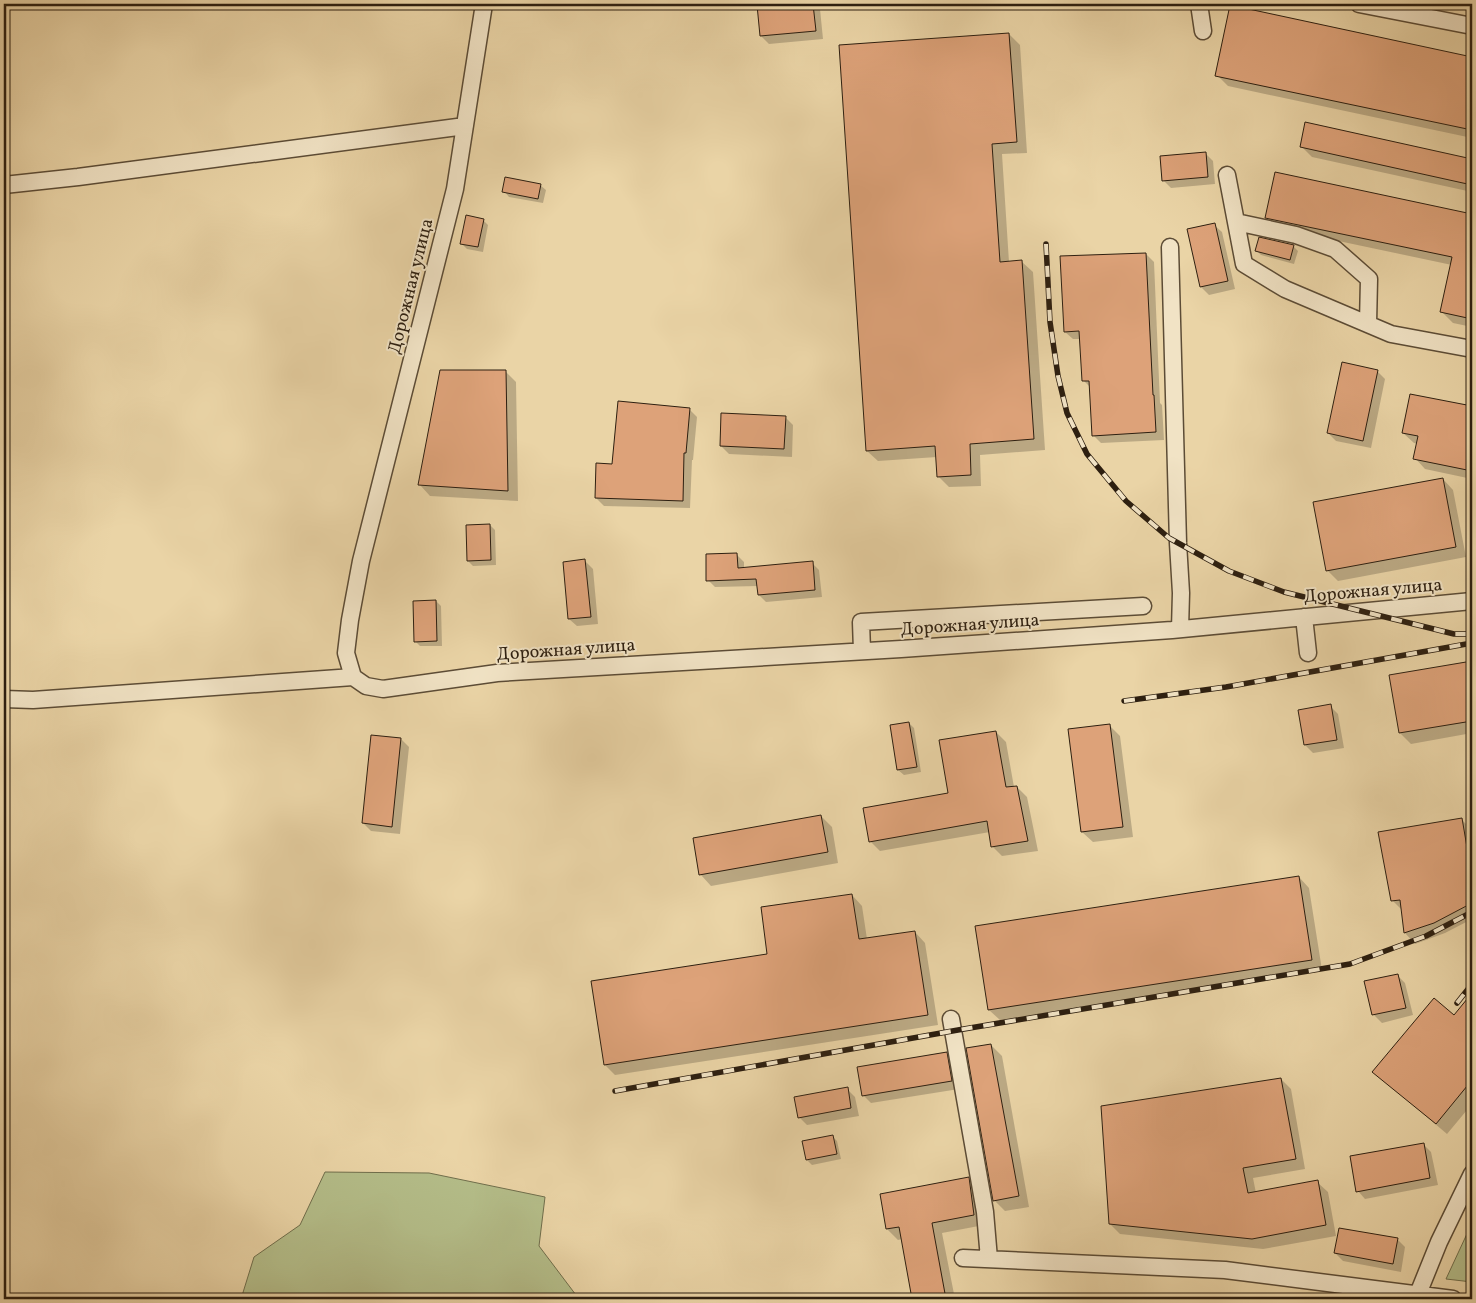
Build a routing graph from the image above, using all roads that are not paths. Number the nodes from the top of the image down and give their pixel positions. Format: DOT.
graph roads {
  1 [pos="484,4"];
  2 [pos="1199,4"];
  3 [pos="1359,4"];
  4 [pos="1472,26"];
  5 [pos="1203,31"];
  6 [pos="465,126"];
  7 [pos="1227,175"];
  8 [pos="4,185"];
  9 [pos="1236,222"];
  10 [pos="1170,247"];
  11 [pos="1368,324"];
  12 [pos="1472,349"];
  13 [pos="1472,601"];
  14 [pos="1143,606"];
  15 [pos="1304,617"];
  16 [pos="1180,629"];
  17 [pos="862,651"];
  18 [pos="1308,653"];
  19 [pos="353,676"];
  20 [pos="4,698"];
  21 [pos="951,1019"];
  22 [pos="1472,1174"];
  23 [pos="1468,1196"];
  24 [pos="963,1258"];
  25 [pos="989,1259"];
  26 [pos="1418,1294"];
  27 [pos="1453,1299"];
  1 -- 6 [label="street, Дорожная улица"];
  2 -- 5 [label="street"];
  3 -- 4 [label="street"];
  6 -- 8 [label="street"];
  6 -- 19 [label="street, Дорожная улица"];
  7 -- 9 [label="street"];
  9 -- 11 [label="street"];
  9 -- 11 [label="street"];
  10 -- 16 [label="street"];
  11 -- 12 [label="street"];
  13 -- 15 [label="street, Дорожная улица"];
  14 -- 17 [label="street"];
  15 -- 16 [label="street, Дорожная улица"];
  15 -- 18 [label="street"];
  16 -- 17 [label="street, Дорожная улица"];
  17 -- 19 [label="street, Дорожная улица"];
  19 -- 20 [label="street"];
  21 -- 25 [label="street"];
  22 -- 23 [label="street"];
  23 -- 26 [label="street"];
  24 -- 25 [label="street"];
  25 -- 26 [label="street"];
  26 -- 27 [label="street"];
}
